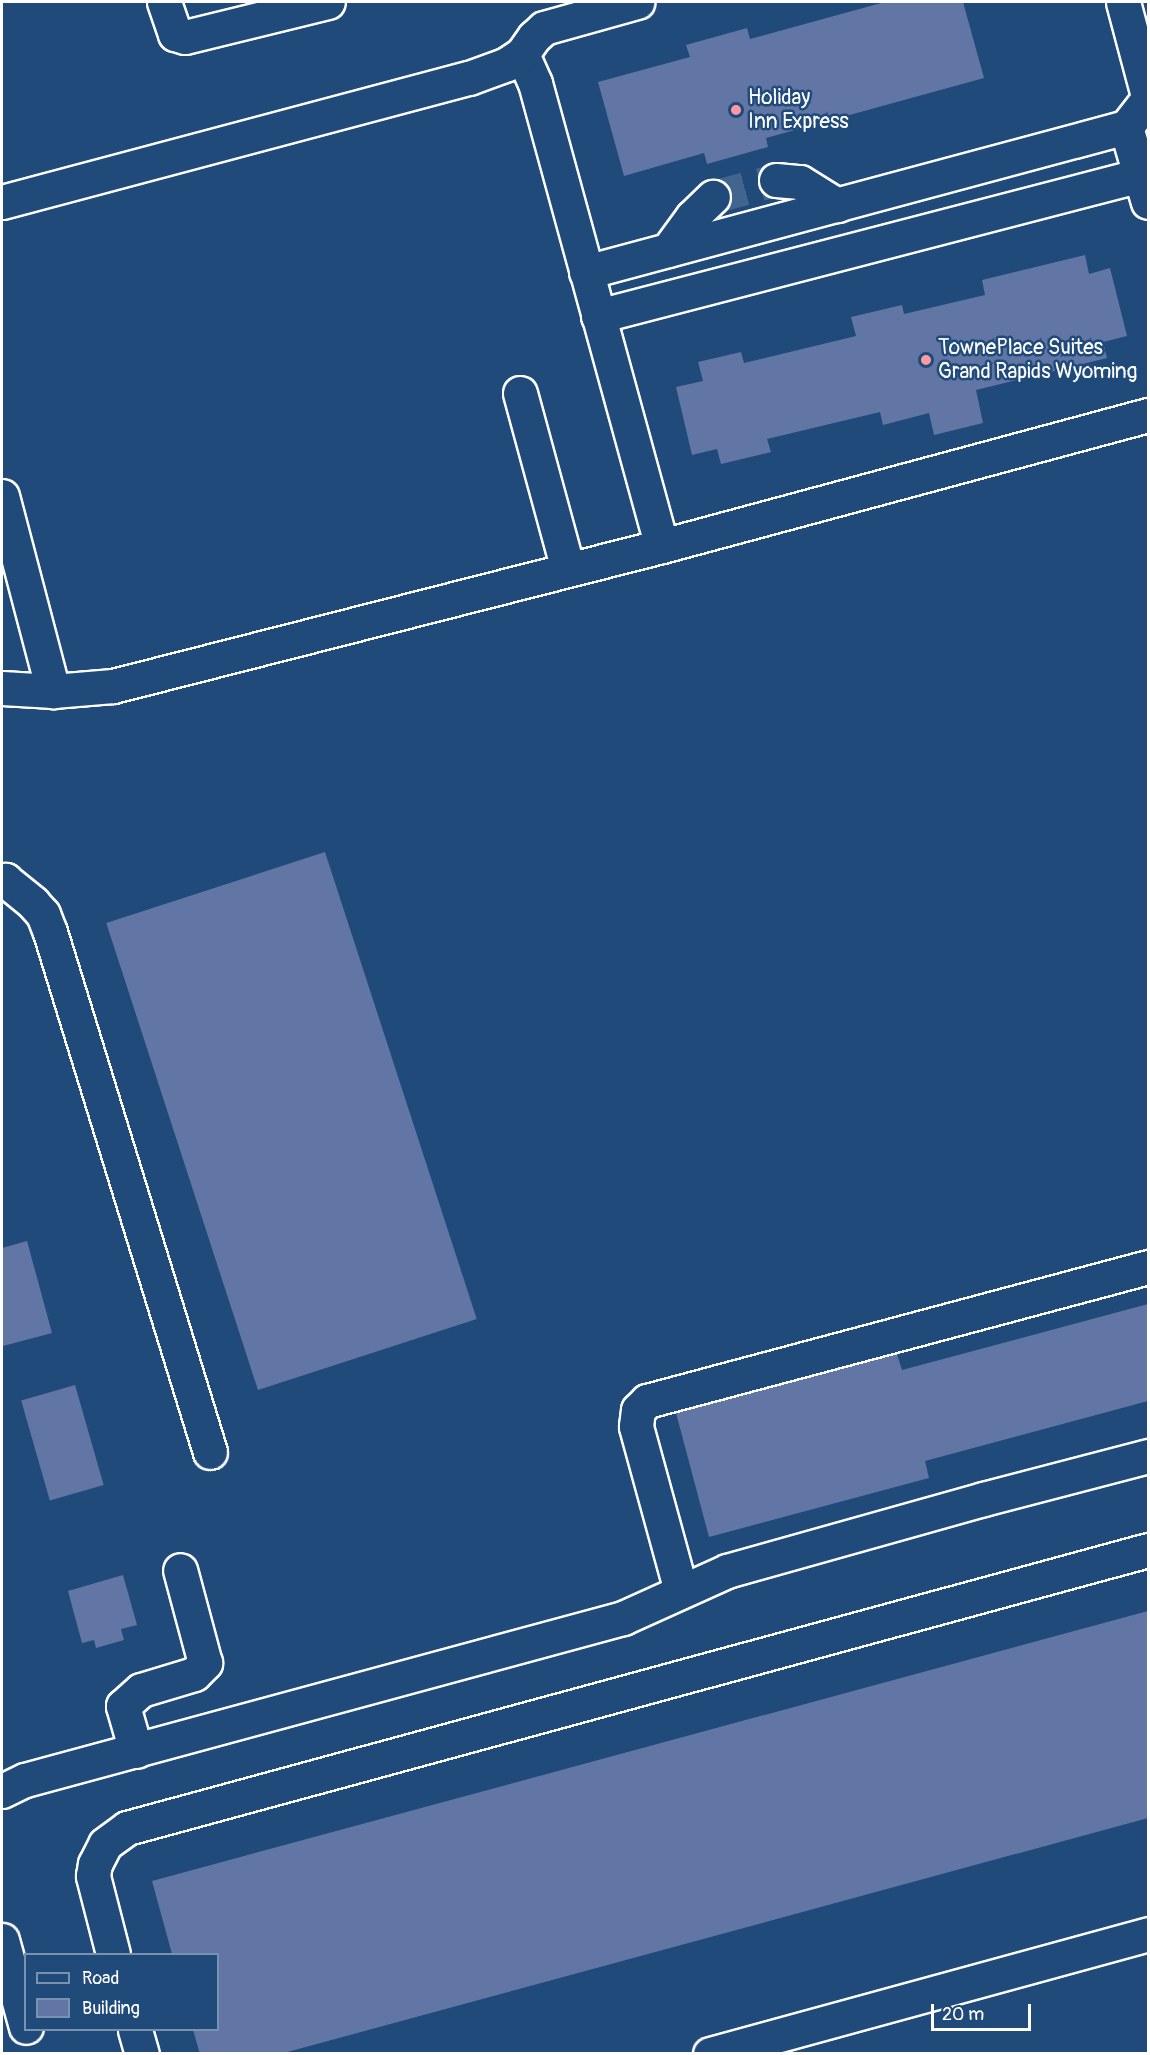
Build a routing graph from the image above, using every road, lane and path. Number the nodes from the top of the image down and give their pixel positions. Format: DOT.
graph roads {
  1 [pos="165,2"];
  2 [pos="328,2"];
  3 [pos="637,2"];
  4 [pos="1123,2"];
  5 [pos="522,54"];
  6 [pos="1149,97"];
  7 [pos="1126,127"];
  8 [pos="776,180"];
  9 [pos="1145,188"];
  10 [pos="713,197"];
  11 [pos="2,202"];
  12 [pos="837,205"];
  13 [pos="668,250"];
  14 [pos="586,272"];
  15 [pos="598,316"];
  16 [pos="520,393"];
  17 [pos="1149,415"];
  18 [pos="2,496"];
  19 [pos="662,546"];
  20 [pos="568,570"];
  21 [pos="2,688"];
  22 [pos="53,691"];
  23 [pos="2,882"];
  24 [pos="1149,1267"];
  25 [pos="210,1452"];
  26 [pos="1149,1456"];
  27 [pos="1149,1550"];
  28 [pos="180,1570"];
  29 [pos="681,1592"];
  30 [pos="136,1751"];
  31 [pos="2,1791"];
  32 [pos="1149,1934"];
  33 [pos="2,1940"];
  34 [pos="113,1953"];
  35 [pos="24,2021"];
  36 [pos="27,2031"];
  37 [pos="135,2031"];
  38 [pos="33,2054"];
  39 [pos="142,2054"];
  40 [pos="710,2054"];
  1 -- 2 [label="main road"];
  3 -- 5 [label="main road"];
  4 -- 6 [label="main road"];
  5 -- 11 [label="main road"];
  5 -- 14 [label="main road"];
  6 -- 7 [label="main road"];
  7 -- 9 [label="main road"];
  7 -- 12 [label="main road"];
  8 -- 12 [label="main road"];
  9 -- 15 [label="main road"];
  10 -- 13 [label="main road"];
  12 -- 13 [label="main road"];
  13 -- 14 [label="main road"];
  14 -- 15 [label="main road"];
  15 -- 19 [label="main road"];
  16 -- 20 [label="main road"];
  17 -- 19 [label="main road"];
  18 -- 22 [label="main road"];
  19 -- 20 [label="main road"];
  20 -- 22 [label="main road"];
  21 -- 22 [label="main road"];
  23 -- 25 [label="main road"];
  24 -- 29 [label="main road"];
  26 -- 29 [label="main road"];
  27 -- 34 [label="main road"];
  28 -- 30 [label="main road"];
  29 -- 30 [label="main road"];
  30 -- 31 [label="main road"];
  32 -- 40 [label="main road"];
  33 -- 35 [label="main road"];
  36 -- 38 [label="main road"];
  37 -- 39 [label="main road"];
}
